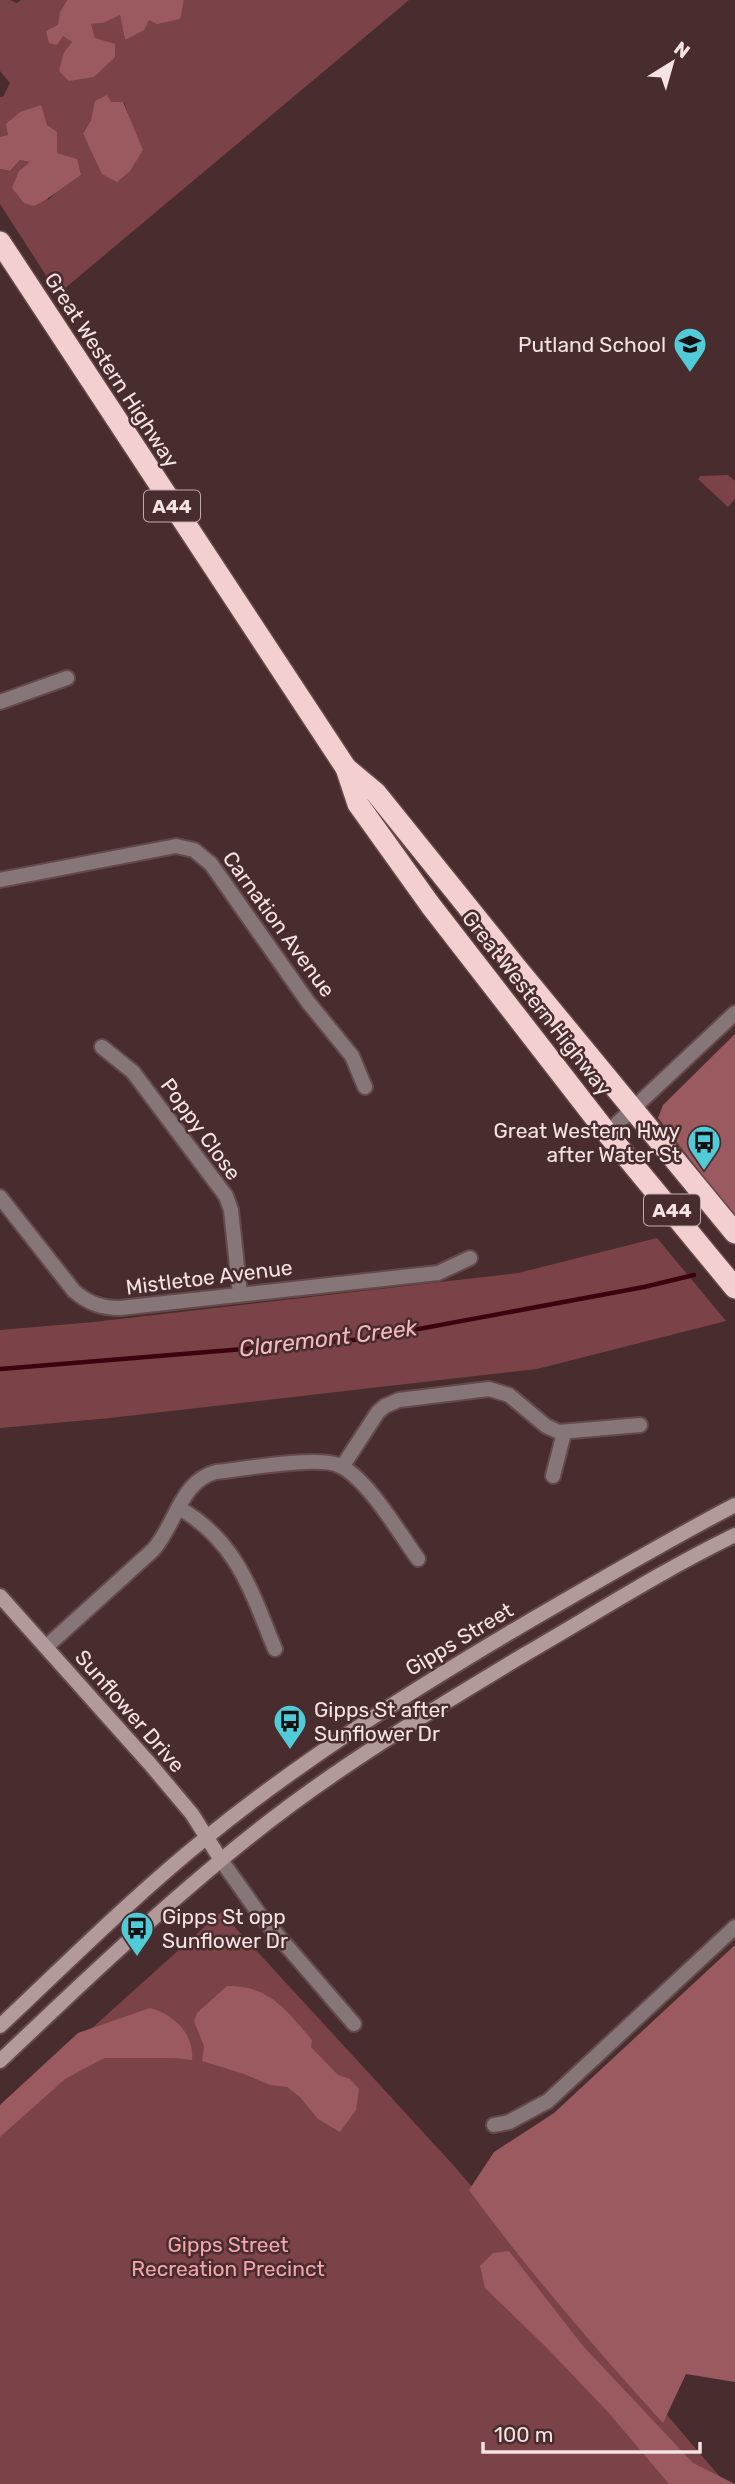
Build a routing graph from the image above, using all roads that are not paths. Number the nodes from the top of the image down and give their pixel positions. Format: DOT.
graph roads {
  1 [pos="0,243"];
  2 [pos="67,678"];
  3 [pos="0,702"];
  4 [pos="346,768"];
  5 [pos="0,880"];
  6 [pos="735,1013"];
  7 [pos="102,1047"];
  8 [pos="365,1087"];
  9 [pos="634,1108"];
  10 [pos="607,1133"];
  11 [pos="0,1197"];
  12 [pos="735,1233"];
  13 [pos="470,1258"];
  14 [pos="735,1288"];
  15 [pos="240,1294"];
  16 [pos="640,1425"];
  17 [pos="564,1433"];
  18 [pos="342,1467"];
  19 [pos="553,1476"];
  20 [pos="735,1505"];
  21 [pos="179,1508"];
  22 [pos="735,1535"];
  23 [pos="418,1559"];
  24 [pos="0,1596"];
  25 [pos="46,1647"];
  26 [pos="275,1649"];
  27 [pos="207,1837"];
  28 [pos="221,1860"];
  29 [pos="735,1927"];
  30 [pos="354,2024"];
  31 [pos="0,2026"];
  32 [pos="0,2061"];
  33 [pos="494,2125"];
  1 -- 4 [label="highway, Great Western Highway / A44"];
  2 -- 3 [label="street"];
  4 -- 9 [label="highway, Great Western Highway / A44"];
  4 -- 10 [label="highway, Great Western Highway / A44"];
  5 -- 8 [label="street, Carnation Avenue"];
  6 -- 9 [label="street"];
  7 -- 15 [label="street, Poppy Close"];
  9 -- 10 [label="street"];
  9 -- 12 [label="highway, Great Western Highway / A44"];
  10 -- 14 [label="highway, Great Western Highway / A44"];
  11 -- 15 [label="street, Mistletoe Avenue"];
  13 -- 15 [label="street, Mistletoe Avenue"];
  16 -- 17 [label="street"];
  17 -- 18 [label="street"];
  17 -- 19 [label="street"];
  18 -- 21 [label="street"];
  18 -- 23 [label="street"];
  20 -- 27 [label="main road, Gipps Street"];
  21 -- 25 [label="street"];
  21 -- 26 [label="street"];
  22 -- 28 [label="main road"];
  24 -- 25 [label="main road, Sunflower Drive"];
  25 -- 27 [label="main road, Sunflower Drive"];
  27 -- 28 [label="main road, Sunflower Drive"];
  27 -- 31 [label="main road, Gipps Street"];
  28 -- 30 [label="street"];
  28 -- 32 [label="main road"];
  29 -- 33 [label="street"];
}
